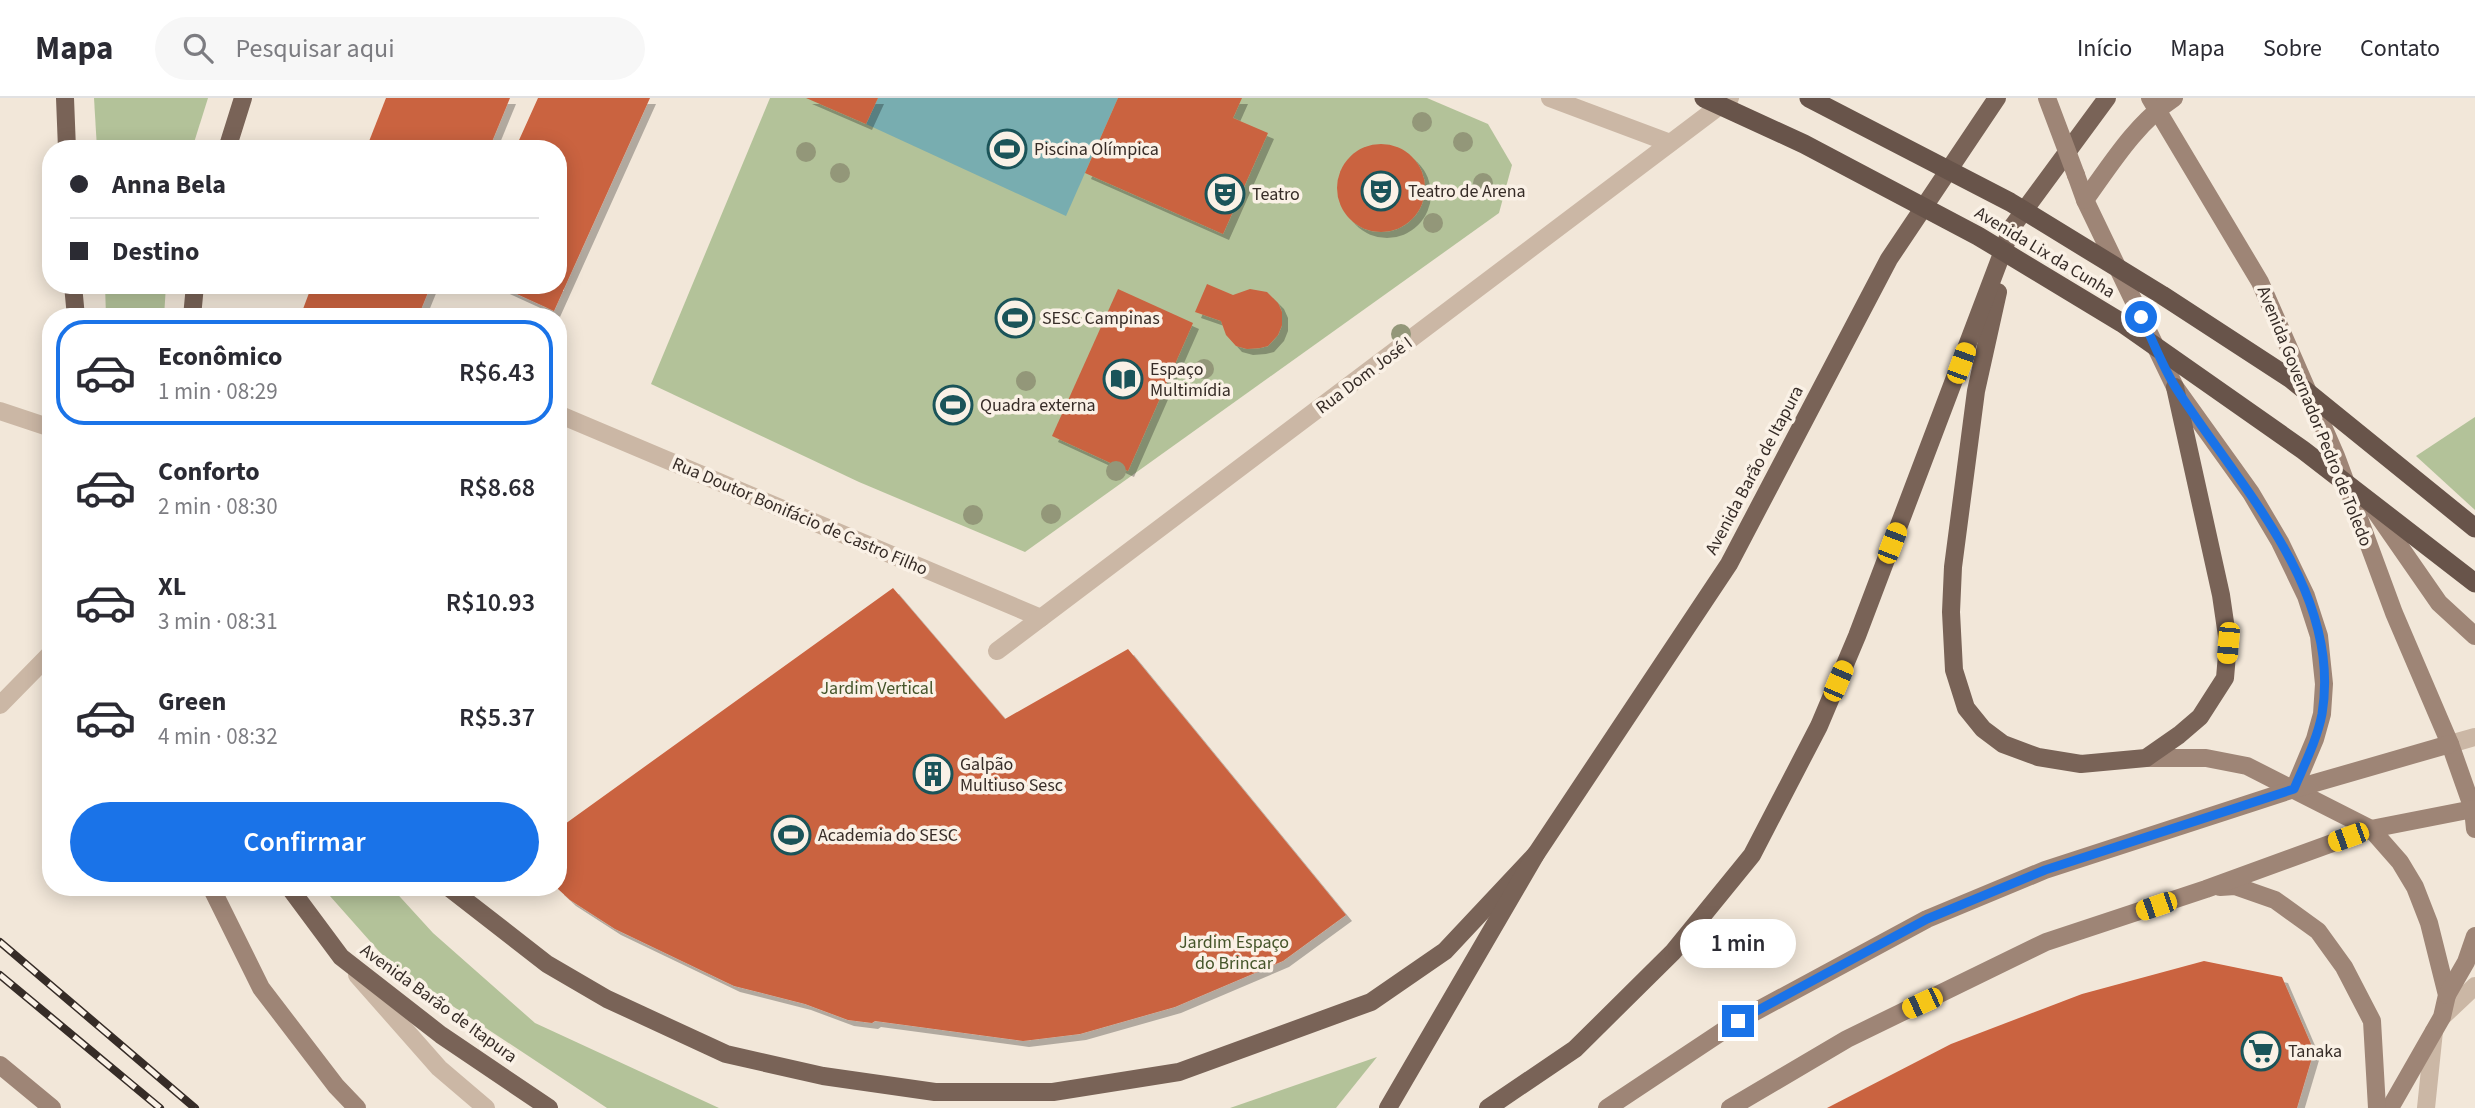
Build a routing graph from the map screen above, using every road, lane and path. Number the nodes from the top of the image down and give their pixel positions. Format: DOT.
graph roads {
  1 [pos="65,98"];
  2 [pos="243,98"];
  3 [pos="1550,98"];
  4 [pos="1704,98"];
  5 [pos="1730,98"];
  6 [pos="1809,98"];
  7 [pos="1997,98"];
  8 [pos="2047,98"];
  9 [pos="2107,98"];
  10 [pos="2174,98"];
  11 [pos="2154,103"];
  12 [pos="67,140"];
  13 [pos="230,140"];
  14 [pos="1670,143"];
  15 [pos="2085,200"];
  16 [pos="2012,227"];
  17 [pos="2175,387"];
  18 [pos="0,411"];
  19 [pos="567,418"];
  20 [pos="42,425"];
  21 [pos="2336,456"];
  22 [pos="2475,528"];
  23 [pos="2475,583"];
  24 [pos="1041,618"];
  25 [pos="2475,636"];
  26 [pos="997,651"];
  27 [pos="42,662"];
  28 [pos="0,705"];
  29 [pos="2475,737"];
  30 [pos="2449,744"];
  31 [pos="2146,758"];
  32 [pos="2294,789"];
  33 [pos="2474,808"];
  34 [pos="2371,829"];
  35 [pos="2475,829"];
  36 [pos="1536,854"];
  37 [pos="2206,889"];
  38 [pos="215,896"];
  39 [pos="296,896"];
  40 [pos="460,896"];
  41 [pos="2475,936"];
  42 [pos="341,957"];
  43 [pos="2475,986"];
  44 [pos="2447,995"];
  45 [pos="2438,1024"];
  46 [pos="0,1065"];
  47 [pos="52,1108"];
  48 [pos="357,1108"];
  49 [pos="486,1108"];
  50 [pos="549,1108"];
  51 [pos="1388,1108"];
  52 [pos="1488,1108"];
  53 [pos="1607,1108"];
  54 [pos="1730,1108"];
  55 [pos="2376,1108"];
  56 [pos="2390,1108"];
  57 [pos="2426,1108"];
  1 -- 12 [label="main road"];
  2 -- 13 [label="main road"];
  3 -- 14 [label="street"];
  4 -- 23 [label="highway, Avenida Lix da Cunha, bridge"];
  5 -- 14 [label="street, Rua Dom José I"];
  6 -- 22 [label="highway, Avenida Lix da Cunha, bridge"];
  7 -- 36 [label="main road, Avenida Barão de Itapura"];
  8 -- 15 [label="main road, bridge"];
  9 -- 16 [label="main road"];
  10 -- 11 [label="main road"];
  11 -- 15 [label="main road"];
  11 -- 21 [label="main road, Avenida Governador Pedro de Toledo"];
  14 -- 24 [label="street, Rua Dom José I"];
  15 -- 17 [label="main road"];
  16 -- 31 [label="main road"];
  16 -- 52 [label="main road"];
  17 -- 31 [label="main road"];
  17 -- 32 [label="main road"];
  18 -- 20 [label="street"];
  19 -- 24 [label="street, Rua Doutor Bonifácio de Castro Filho"];
  21 -- 25 [label="main road"];
  21 -- 30 [label="main road, Avenida Governador Pedro de Toledo"];
  24 -- 26 [label="street, Rua Dom José I"];
  27 -- 28 [label="street"];
  29 -- 30 [label="street"];
  30 -- 32 [label="main road"];
  30 -- 33 [label="main road, Avenida Governador Pedro de Toledo"];
  31 -- 32 [label="main road"];
  32 -- 34 [label="main road"];
  32 -- 53 [label="main road"];
  33 -- 34 [label="main road"];
  33 -- 35 [label="main road, Avenida Governador Pedro de Toledo"];
  34 -- 37 [label="main road"];
  34 -- 44 [label="main road"];
  36 -- 40 [label="main road"];
  36 -- 51 [label="main road"];
  37 -- 54 [label="main road"];
  37 -- 55 [label="main road"];
  38 -- 48 [label="main road"];
  39 -- 42 [label="main road, Avenida Barão de Itapura"];
  41 -- 44 [label="main road"];
  42 -- 49 [label="street"];
  42 -- 50 [label="main road, Avenida Barão de Itapura"];
  43 -- 45 [label="street"];
  44 -- 45 [label="main road"];
  45 -- 56 [label="main road"];
  45 -- 57 [label="street"];
  46 -- 47 [label="main road"];
}
